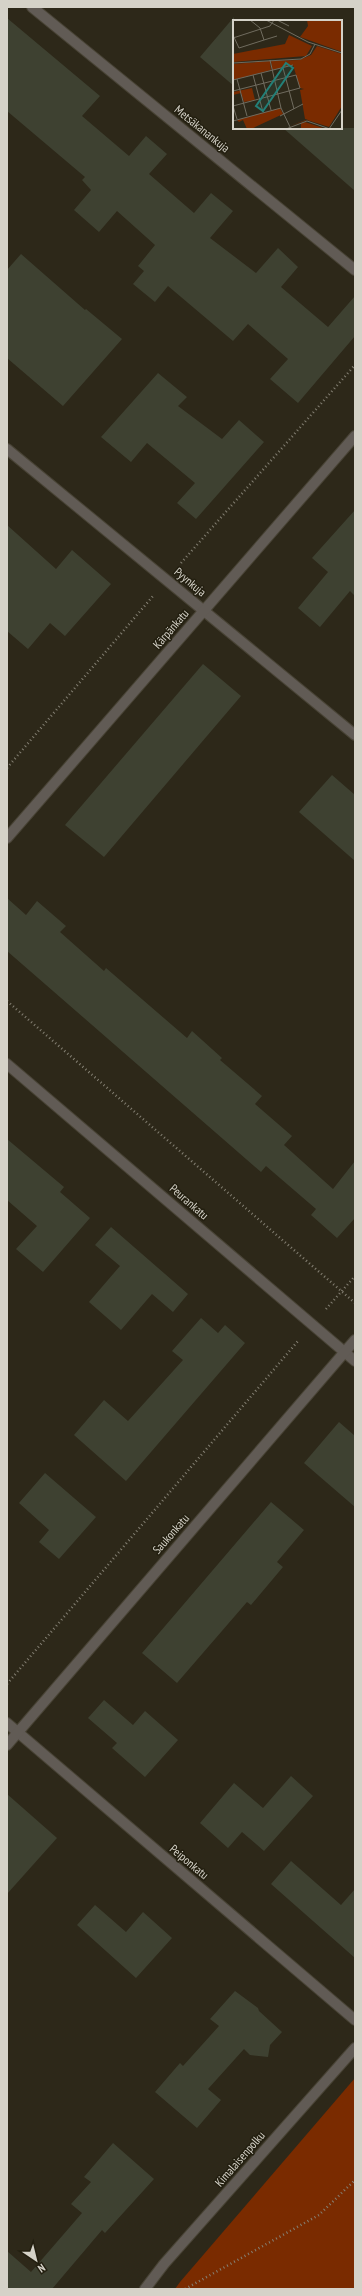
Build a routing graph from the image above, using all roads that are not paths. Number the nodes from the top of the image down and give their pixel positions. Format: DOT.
graph roads {
  1 [pos="32,7"];
  2 [pos="355,270"];
  3 [pos="355,436"];
  4 [pos="7,449"];
  5 [pos="204,610"];
  6 [pos="355,735"];
  7 [pos="7,838"];
  8 [pos="7,1064"];
  9 [pos="355,1340"];
  10 [pos="344,1352"];
  11 [pos="355,1361"];
  12 [pos="7,1723"];
  13 [pos="18,1733"];
  14 [pos="7,1745"];
  15 [pos="355,2020"];
  16 [pos="355,2048"];
  17 [pos="145,2289"];
  1 -- 2 [label="street, Metsäkanankuja"];
  3 -- 5 [label="street, Kärpänkatu"];
  4 -- 5 [label="street, Pyynkuja"];
  5 -- 6 [label="street, Pyynkuja"];
  5 -- 7 [label="street, Kärpänkatu"];
  8 -- 10 [label="street, Peurankatu"];
  9 -- 10 [label="street, Saukonkatu"];
  10 -- 11 [label="street, Peurankatu"];
  10 -- 13 [label="street, Saukonkatu"];
  12 -- 13 [label="street, Peiponkatu"];
  13 -- 14 [label="street, Saukonkatu"];
  13 -- 15 [label="street, Peiponkatu"];
  16 -- 17 [label="street, Kimalaisenpolku"];
}
